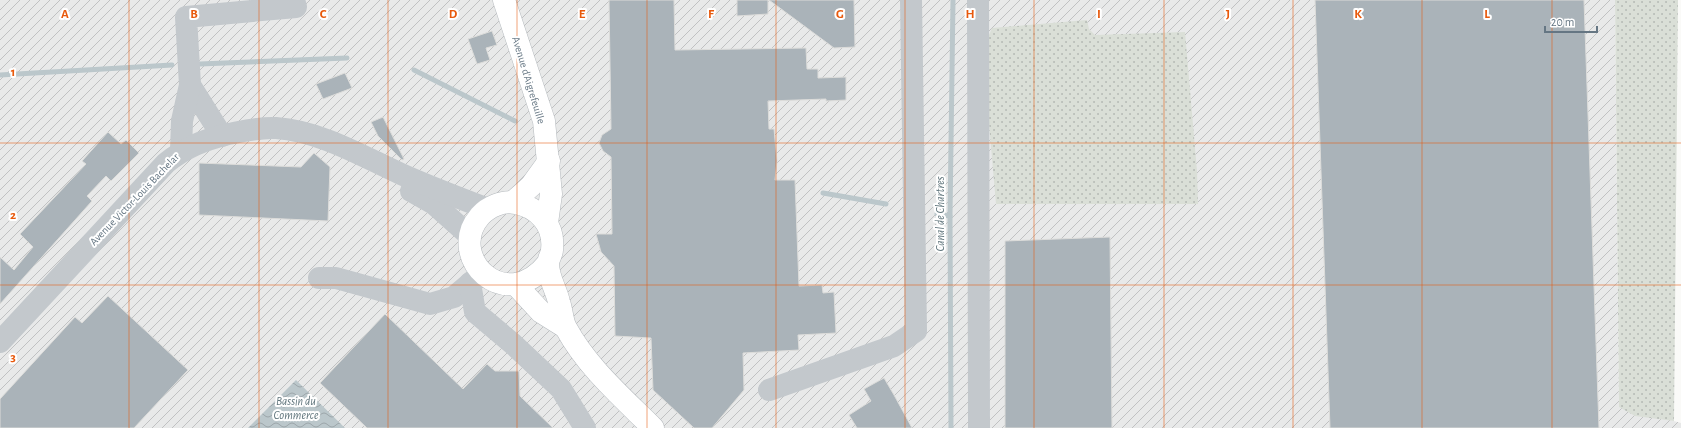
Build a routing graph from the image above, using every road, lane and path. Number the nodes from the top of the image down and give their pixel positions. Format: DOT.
graph roads {
  1 [pos="294,0"];
  2 [pos="504,0"];
  3 [pos="911,0"];
  4 [pos="978,0"];
  5 [pos="190,81"];
  6 [pos="222,136"];
  7 [pos="328,141"];
  8 [pos="181,151"];
  9 [pos="548,154"];
  10 [pos="513,202"];
  11 [pos="488,209"];
  12 [pos="547,223"];
  13 [pos="470,236"];
  14 [pos="548,263"];
  15 [pos="319,278"];
  16 [pos="476,278"];
  17 [pos="516,285"];
  18 [pos="565,327"];
  19 [pos="0,342"];
  20 [pos="769,390"];
  21 [pos="585,428"];
  22 [pos="653,428"];
  23 [pos="979,428"];
  1 -- 5 [label="street"];
  2 -- 9 [label="main road, Avenue d'Aigrefeuille"];
  3 -- 20 [label="street"];
  4 -- 23 [label="street"];
  5 -- 6 [label="street"];
  5 -- 8 [label="street"];
  6 -- 7 [label="street, Avenue Victor-Louis Bachelar"];
  6 -- 8 [label="street, Avenue Victor-Louis Bachelar"];
  7 -- 11 [label="street, Avenue Victor-Louis Bachelar"];
  7 -- 13 [label="street, Avenue Victor-Louis Bachelar"];
  8 -- 19 [label="street, Avenue Victor-Louis Bachelar"];
  9 -- 10 [label="main road"];
  9 -- 12 [label="main road, Avenue d'Aigrefeuille"];
  10 -- 11 [label="main road"];
  10 -- 12 [label="main road"];
  11 -- 13 [label="main road"];
  12 -- 14 [label="main road"];
  13 -- 16 [label="main road"];
  14 -- 17 [label="main road"];
  14 -- 18 [label="main road"];
  15 -- 16 [label="street"];
  16 -- 17 [label="main road"];
  16 -- 21 [label="street"];
  17 -- 18 [label="main road"];
  18 -- 22 [label="main road"];
}
